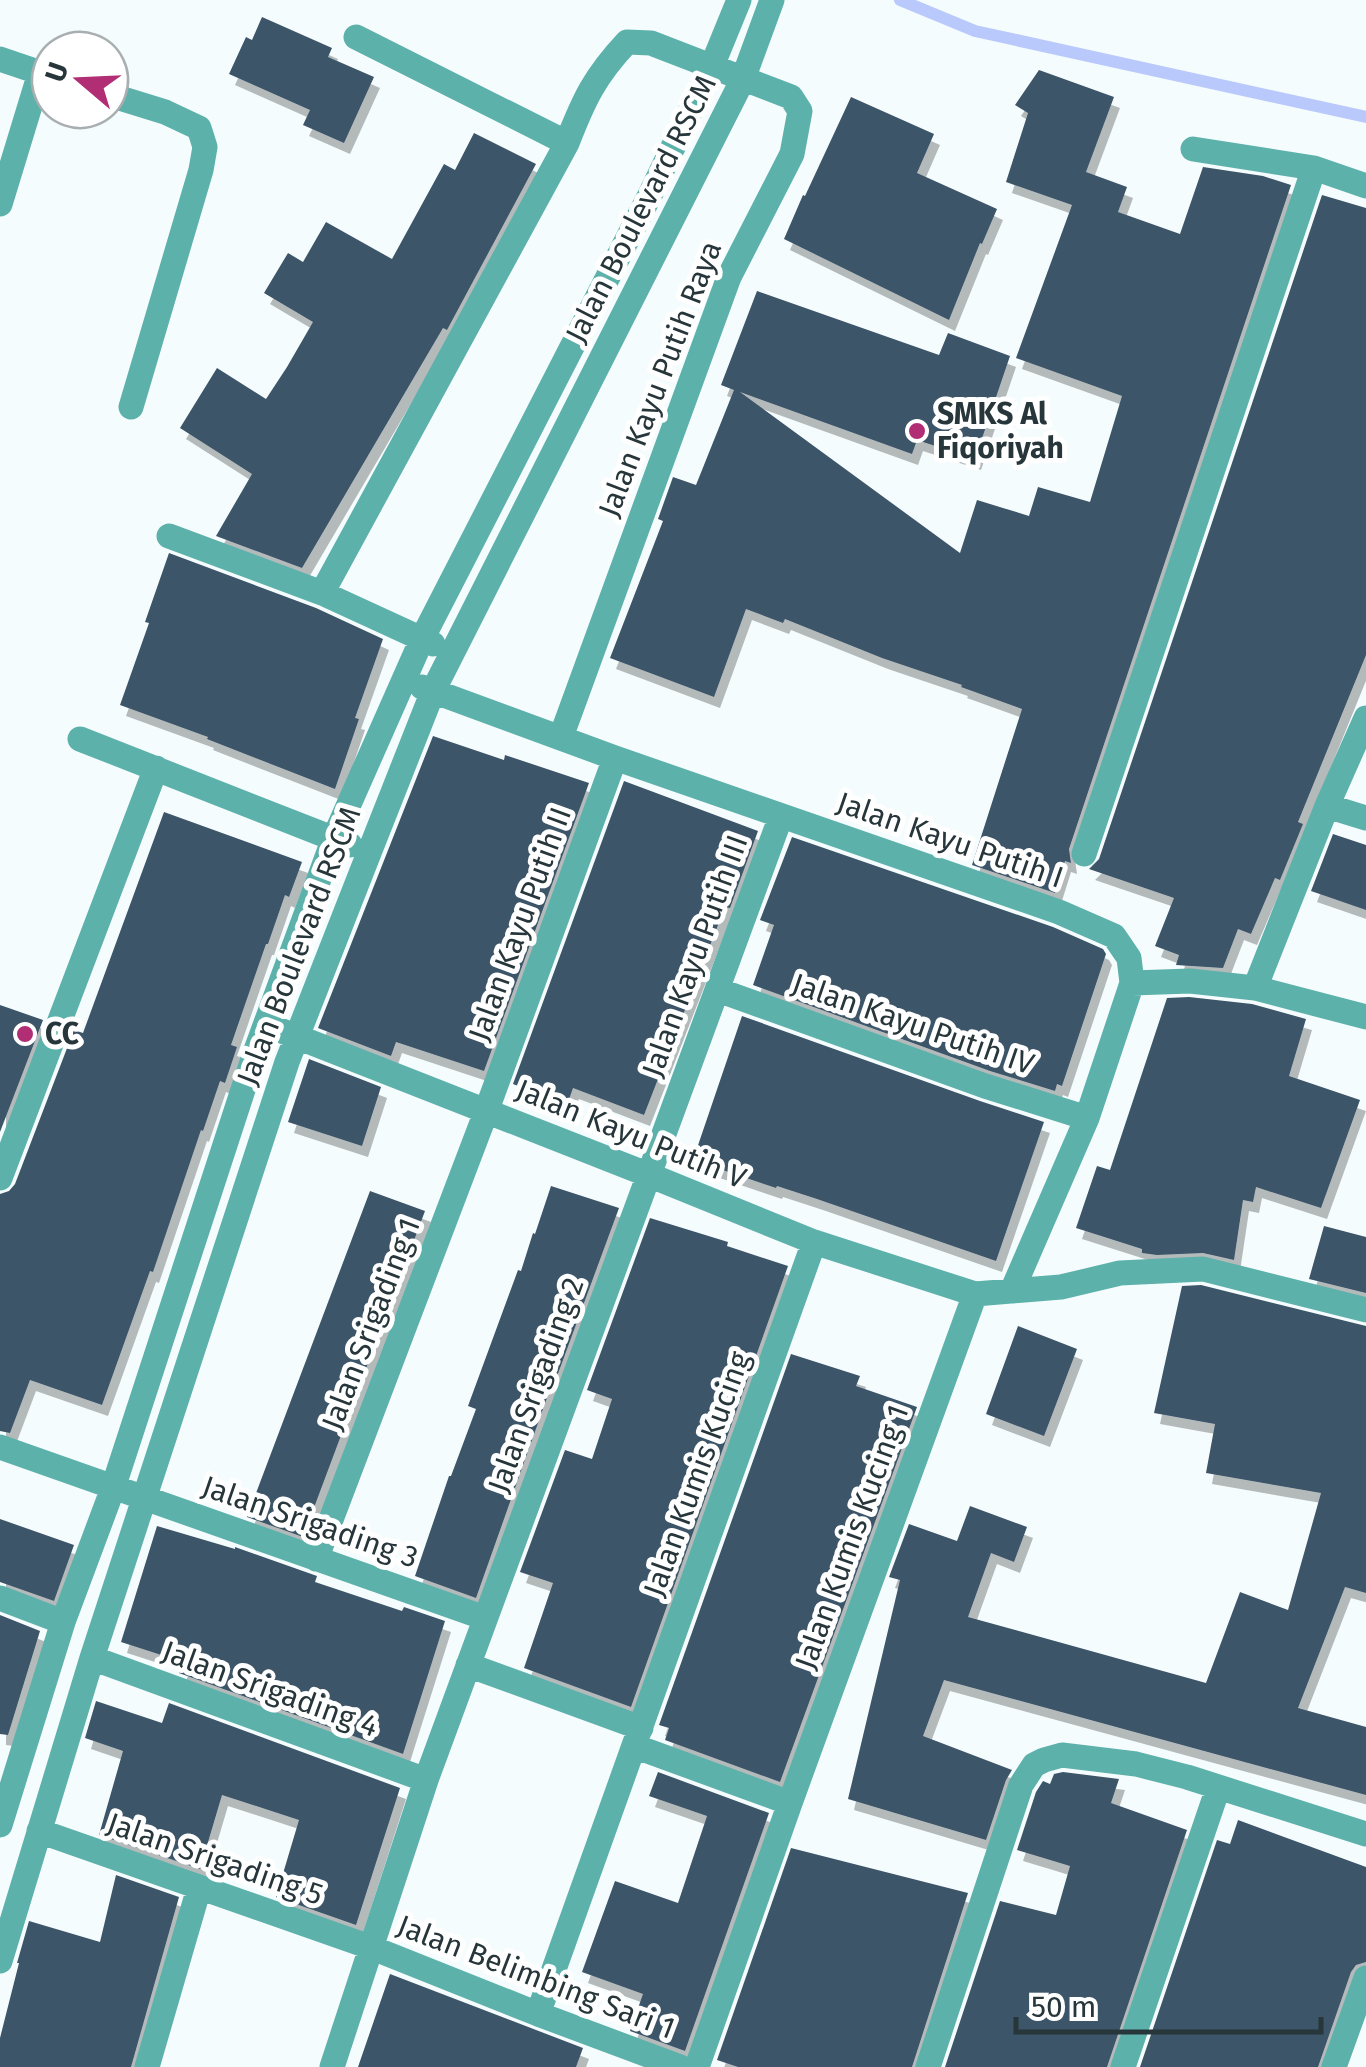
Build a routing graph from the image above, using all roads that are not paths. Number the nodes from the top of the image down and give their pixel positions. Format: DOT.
graph roads {
  1 [pos="739,0"];
  2 [pos="772,0"];
  3 [pos="356,37"];
  4 [pos="0,59"];
  5 [pos="712,66"];
  6 [pos="30,69"];
  7 [pos="744,79"];
  8 [pos="130,101"];
  9 [pos="30,117"];
  10 [pos="567,143"];
  11 [pos="1193,149"];
  12 [pos="1314,168"];
  13 [pos="1366,186"];
  14 [pos="650,195"];
  15 [pos="0,204"];
  16 [pos="678,209"];
  17 [pos="131,406"];
  18 [pos="169,536"];
  19 [pos="322,593"];
  20 [pos="422,638"];
  21 [pos="453,653"];
  22 [pos="403,679"];
  23 [pos="433,691"];
  24 [pos="1366,718"];
  25 [pos="561,737"];
  26 [pos="80,739"];
  27 [pos="615,758"];
  28 [pos="156,768"];
  29 [pos="1327,806"];
  30 [pos="781,816"];
  31 [pos="1366,818"];
  32 [pos="334,838"];
  33 [pos="369,853"];
  34 [pos="1084,854"];
  35 [pos="1132,983"];
  36 [pos="1255,988"];
  37 [pos="718,990"];
  38 [pos="1366,1016"];
  39 [pos="265,1025"];
  40 [pos="296,1037"];
  41 [pos="486,1112"];
  42 [pos="1087,1118"];
  43 [pos="649,1175"];
  44 [pos="0,1178"];
  45 [pos="814,1242"];
  46 [pos="1012,1292"];
  47 [pos="976,1294"];
  48 [pos="1366,1310"];
  49 [pos="0,1447"];
  50 [pos="113,1488"];
  51 [pos="145,1500"];
  52 [pos="316,1559"];
  53 [pos="0,1598"];
  54 [pos="484,1618"];
  55 [pos="63,1622"];
  56 [pos="92,1658"];
  57 [pos="468,1665"];
  58 [pos="637,1737"];
  59 [pos="7,1777"];
  60 [pos="426,1780"];
  61 [pos="1218,1788"];
  62 [pos="790,1803"];
  63 [pos="0,1825"];
  64 [pos="39,1831"];
  65 [pos="1366,1834"];
  66 [pos="200,1888"];
  67 [pos="370,1947"];
  68 [pos="0,1961"];
  69 [pos="1366,1978"];
  70 [pos="538,2014"];
  71 [pos="147,2067"];
  72 [pos="332,2067"];
  73 [pos="680,2067"];
  74 [pos="696,2067"];
  75 [pos="928,2067"];
  76 [pos="1123,2067"];
  77 [pos="1334,2067"];
  1 -- 5 [label="street, Jalan Boulevard RSCM"];
  2 -- 7 [label="street, Jalan Boulevard RSCM"];
  3 -- 10 [label="street"];
  4 -- 6 [label="street"];
  5 -- 7 [label="street, Jalan Kayu Putih Raya"];
  5 -- 10 [label="street, Jalan Kayu Putih Raya"];
  5 -- 14 [label="street, Jalan Boulevard RSCM"];
  7 -- 16 [label="street, Jalan Boulevard RSCM"];
  7 -- 25 [label="street, Jalan Kayu Putih Raya"];
  8 -- 17 [label="street"];
  9 -- 15 [label="street"];
  10 -- 19 [label="street"];
  11 -- 12 [label="street"];
  12 -- 13 [label="street"];
  12 -- 34 [label="street"];
  14 -- 16 [label="street"];
  14 -- 20 [label="street, Jalan Boulevard RSCM"];
  16 -- 21 [label="street, Jalan Boulevard RSCM"];
  18 -- 19 [label="street"];
  19 -- 20 [label="street"];
  20 -- 21 [label="street"];
  20 -- 22 [label="street, Jalan Boulevard RSCM"];
  21 -- 23 [label="street, Jalan Boulevard RSCM"];
  22 -- 23 [label="street, Jalan Kayu Putih I"];
  22 -- 32 [label="street, Jalan Boulevard RSCM"];
  23 -- 25 [label="street, Jalan Kayu Putih I"];
  23 -- 33 [label="street, Jalan Boulevard RSCM"];
  24 -- 29 [label="street"];
  25 -- 27 [label="street, Jalan Kayu Putih I"];
  26 -- 28 [label="street"];
  27 -- 30 [label="street, Jalan Kayu Putih I"];
  27 -- 41 [label="street, Jalan Kayu Putih II"];
  28 -- 32 [label="street"];
  28 -- 44 [label="street"];
  29 -- 31 [label="street"];
  29 -- 36 [label="street"];
  30 -- 35 [label="street, Jalan Kayu Putih I"];
  30 -- 37 [label="street, Jalan Kayu Putih III"];
  32 -- 33 [label="street"];
  32 -- 39 [label="street, Jalan Boulevard RSCM"];
  33 -- 40 [label="street, Jalan Boulevard RSCM"];
  35 -- 36 [label="street"];
  35 -- 42 [label="street"];
  36 -- 38 [label="street"];
  37 -- 42 [label="street, Jalan Kayu Putih IV"];
  37 -- 43 [label="street, Jalan Kayu Putih III"];
  39 -- 40 [label="street, Jalan Kayu Putih V"];
  39 -- 50 [label="street, Jalan Boulevard RSCM"];
  40 -- 41 [label="street, Jalan Kayu Putih V"];
  40 -- 51 [label="street, Jalan Boulevard RSCM"];
  41 -- 43 [label="street, Jalan Kayu Putih V"];
  41 -- 52 [label="street, Jalan Srigading 1"];
  42 -- 46 [label="street"];
  43 -- 45 [label="street, Jalan Kayu Putih V"];
  43 -- 54 [label="street, Jalan Srigading 2"];
  45 -- 47 [label="street, Jalan Kayu Putih V"];
  45 -- 58 [label="street, Jalan Kumis Kucing"];
  46 -- 47 [label="street"];
  46 -- 48 [label="street"];
  47 -- 62 [label="street, Jalan Kumis Kucing 1"];
  49 -- 50 [label="street, Jalan Srigading 3"];
  50 -- 51 [label="street, Jalan Srigading 3"];
  50 -- 55 [label="street, Jalan Boulevard RSCM"];
  51 -- 52 [label="street, Jalan Srigading 3"];
  51 -- 56 [label="street, Jalan Boulevard RSCM"];
  52 -- 54 [label="street, Jalan Srigading 3"];
  53 -- 55 [label="street"];
  54 -- 57 [label="street, Jalan Srigading 2"];
  55 -- 59 [label="street, Jalan Boulevard RSCM"];
  56 -- 60 [label="street, Jalan Srigading 4"];
  56 -- 64 [label="street, Jalan Boulevard RSCM"];
  57 -- 58 [label="street"];
  57 -- 60 [label="street, Jalan Srigading 2"];
  58 -- 62 [label="street"];
  58 -- 70 [label="street, Jalan Kumis Kucing"];
  59 -- 63 [label="street, Jalan Boulevard RSCM"];
  60 -- 67 [label="street, Jalan Srigading 2"];
  61 -- 65 [label="street"];
  61 -- 75 [label="street"];
  61 -- 76 [label="street"];
  62 -- 74 [label="street, Jalan Kumis Kucing 1"];
  64 -- 66 [label="street, Jalan Srigading 5"];
  64 -- 68 [label="street, Jalan Boulevard RSCM"];
  66 -- 67 [label="street, Jalan Srigading 5"];
  66 -- 71 [label="street"];
  67 -- 70 [label="street, Jalan Belimbing Sari 1"];
  67 -- 72 [label="street, Jalan Srigading 2"];
  69 -- 77 [label="street"];
  70 -- 73 [label="street, Jalan Belimbing Sari 1"];
}
